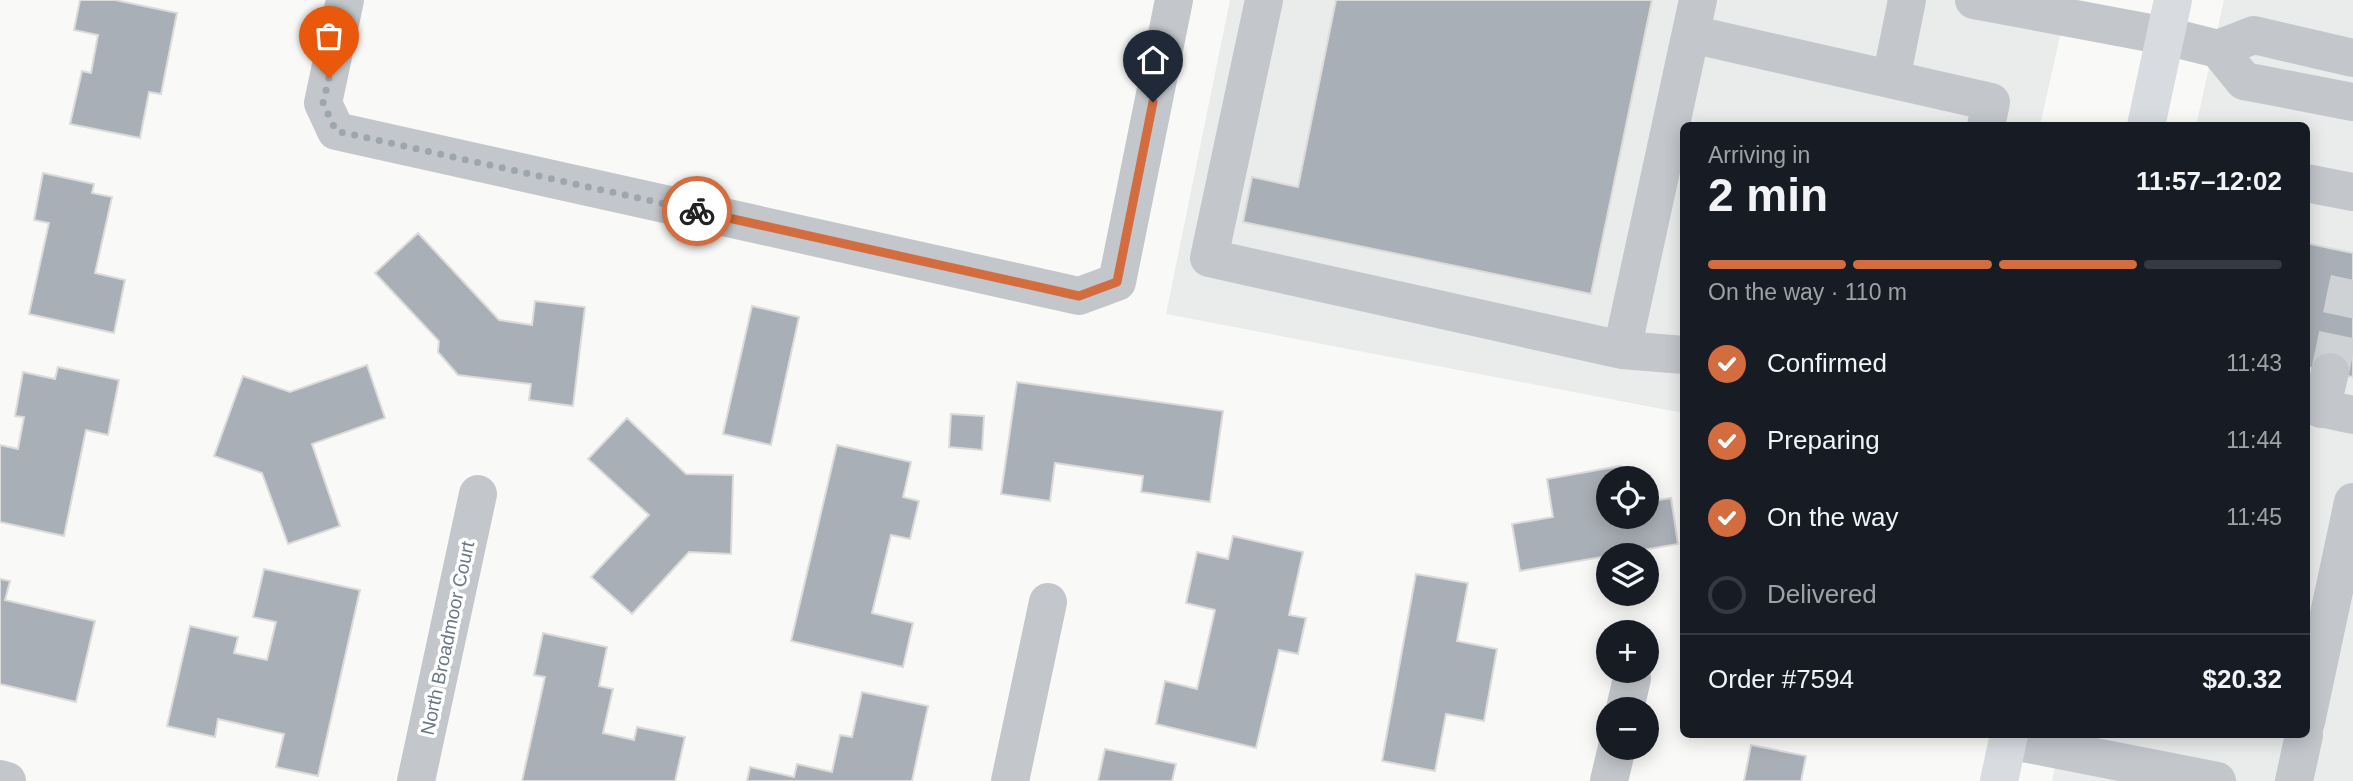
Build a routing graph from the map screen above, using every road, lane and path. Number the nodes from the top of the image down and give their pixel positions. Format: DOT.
graph roads {
  1 [pos="345,0"];
  2 [pos="1174,0"];
  3 [pos="1264,0"];
  4 [pos="1907,0"];
  5 [pos="1974,0"];
  6 [pos="1695,17"];
  7 [pos="2169,18"];
  8 [pos="2218,49"];
  9 [pos="2353,58"];
  10 [pos="1891,79"];
  11 [pos="2353,102"];
  12 [pos="1987,122"];
  13 [pos="2147,122"];
  14 [pos="2310,184"];
  15 [pos="2353,191"];
  16 [pos="1622,350"];
  17 [pos="1680,355"];
  18 [pos="2330,372"];
  19 [pos="2327,410"];
  20 [pos="478,494"];
  21 [pos="2353,502"];
  22 [pos="1048,602"];
  23 [pos="2310,703"];
  24 [pos="2008,738"];
  25 [pos="2013,738"];
  26 [pos="2303,738"];
  27 [pos="1614,760"];
  28 [pos="0,779"];
  29 [pos="7,781"];
  30 [pos="416,781"];
  31 [pos="1010,781"];
  32 [pos="1609,781"];
  33 [pos="1999,781"];
  34 [pos="2217,781"];
  35 [pos="2294,781"];
  1 -- 2 [label="street"];
  3 -- 16 [label="street"];
  4 -- 10 [label="street"];
  5 -- 7 [label="street"];
  6 -- 10 [label="street"];
  6 -- 16 [label="street"];
  7 -- 8 [label="street"];
  7 -- 13 [label="main road"];
  8 -- 9 [label="street"];
  8 -- 11 [label="street"];
  10 -- 12 [label="street"];
  14 -- 15 [label="street"];
  16 -- 17 [label="street"];
  18 -- 19 [label="street"];
  20 -- 30 [label="street, North Broadmoor Court"];
  21 -- 23 [label="street"];
  22 -- 31 [label="street"];
  24 -- 33 [label="main road"];
  25 -- 34 [label="street"];
  26 -- 35 [label="street"];
  27 -- 32 [label="street"];
  28 -- 29 [label="street"];
}
